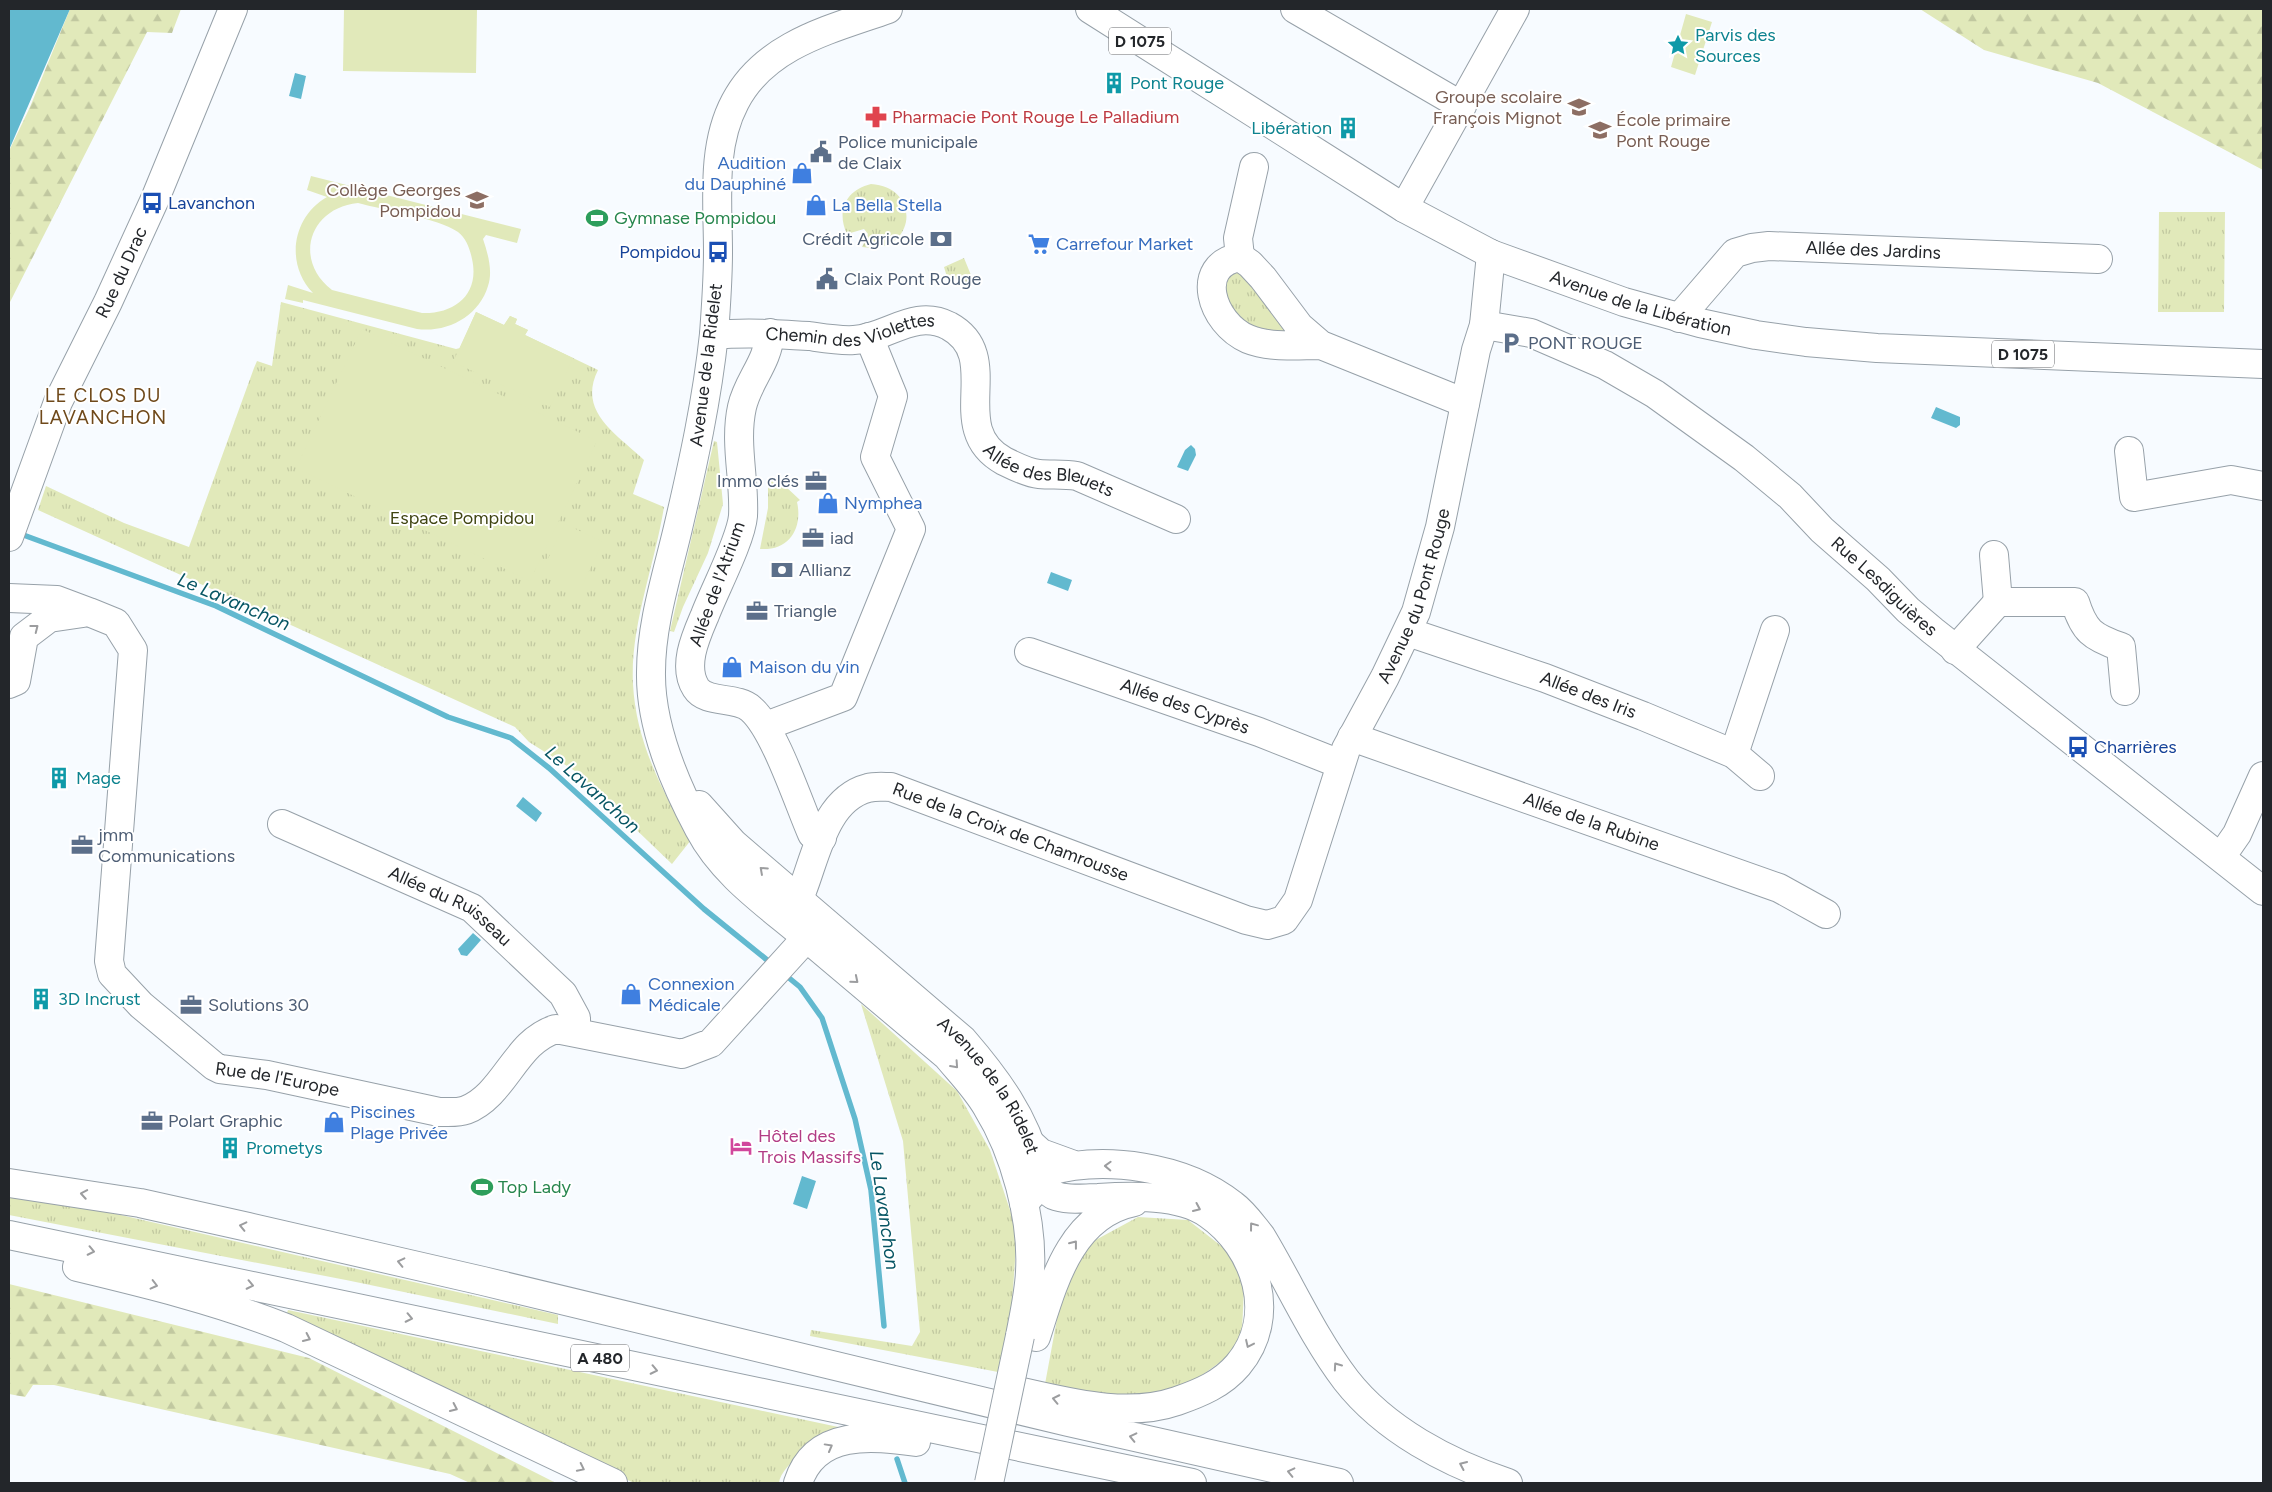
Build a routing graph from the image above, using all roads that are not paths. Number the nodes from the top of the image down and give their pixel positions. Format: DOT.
graph roads {
  1 [pos="233,9"];
  2 [pos="888,9"];
  3 [pos="1090,9"];
  4 [pos="1515,9"];
  5 [pos="1311,13"];
  6 [pos="1462,106"];
  7 [pos="1254,167"];
  8 [pos="1404,208"];
  9 [pos="1491,254"];
  10 [pos="1240,257"];
  11 [pos="2098,259"];
  12 [pos="1679,318"];
  13 [pos="1484,325"];
  14 [pos="770,333"];
  15 [pos="714,335"];
  16 [pos="869,337"];
  17 [pos="1320,345"];
  18 [pos="974,352"];
  19 [pos="2263,364"];
  20 [pos="1465,403"];
  21 [pos="2129,451"];
  22 [pos="2263,486"];
  23 [pos="1176,519"];
  24 [pos="9,537"];
  25 [pos="1994,556"];
  26 [pos="9,598"];
  27 [pos="1998,602"];
  28 [pos="89,612"];
  29 [pos="1775,630"];
  30 [pos="1408,632"];
  31 [pos="1955,650"];
  32 [pos="1029,652"];
  33 [pos="9,684"];
  34 [pos="2125,691"];
  35 [pos="766,726"];
  36 [pos="1352,737"];
  37 [pos="1734,754"];
  38 [pos="1340,764"];
  39 [pos="1760,776"];
  40 [pos="2263,776"];
  41 [pos="676,777"];
  42 [pos="282,824"];
  43 [pos="822,838"];
  44 [pos="2221,857"];
  45 [pos="2263,891"];
  46 [pos="800,902"];
  47 [pos="1826,914"];
  48 [pos="1284,920"];
  49 [pos="838,934"];
  50 [pos="797,946"];
  51 [pos="576,1032"];
  52 [pos="1030,1143"];
  53 [pos="1074,1165"];
  54 [pos="9,1183"];
  55 [pos="1032,1194"];
  56 [pos="1150,1199"];
  57 [pos="9,1235"];
  58 [pos="9,1241"];
  59 [pos="483,1280"];
  60 [pos="1028,1336"];
  61 [pos="613,1483"];
  62 [pos="798,1483"];
  63 [pos="990,1483"];
  64 [pos="1005,1483"];
  65 [pos="1176,1483"];
  66 [pos="1192,1483"];
  67 [pos="1339,1483"];
  68 [pos="1508,1483"];
  1 -- 24 [label="main road, Rue du Drac"];
  2 -- 15 [label="main road, Avenue de la Ridelet"];
  3 -- 8 [label="main road, Avenue de la Libération / D 1075"];
  4 -- 6 [label="main road"];
  5 -- 6 [label="main road"];
  6 -- 8 [label="main road"];
  7 -- 10 [label="main road"];
  8 -- 9 [label="main road, Avenue de la Libération / D 1075"];
  9 -- 12 [label="main road, Avenue de la Libération / D 1075"];
  9 -- 13 [label="main road, Avenue du Pont Rouge"];
  10 -- 17 [label="main road"];
  10 -- 17 [label="main road"];
  11 -- 12 [label="main road, Allée des Jardins"];
  12 -- 19 [label="main road, Avenue de la Libération / D 1075"];
  13 -- 20 [label="main road, Avenue du Pont Rouge"];
  13 -- 31 [label="main road, Rue Lesdiguières"];
  14 -- 15 [label="main road, Chemin des Violettes"];
  14 -- 16 [label="main road, Chemin des Violettes"];
  14 -- 35 [label="main road, Allée de l'Atrium"];
  15 -- 41 [label="main road, Avenue de la Ridelet"];
  16 -- 18 [label="main road, Chemin des Violettes"];
  16 -- 35 [label="main road"];
  17 -- 20 [label="main road"];
  18 -- 23 [label="main road, Allée des Bleuets"];
  20 -- 30 [label="main road, Avenue du Pont Rouge"];
  21 -- 22 [label="main road"];
  25 -- 27 [label="main road"];
  26 -- 28 [label="main road, Rue de l'Europe"];
  27 -- 31 [label="main road"];
  27 -- 34 [label="main road"];
  33 -- 28 [label="main road, one-way"];
  28 -- 51 [label="main road, Rue de l'Europe"];
  29 -- 37 [label="main road"];
  30 -- 36 [label="main road, Avenue du Pont Rouge"];
  30 -- 37 [label="main road, Allée des Iris"];
  31 -- 44 [label="main road, Rue Lesdiguières"];
  32 -- 38 [label="main road, Allée des Cyprès"];
  35 -- 43 [label="main road, Allée de l'Atrium"];
  36 -- 38 [label="main road, Avenue du Pont Rouge"];
  36 -- 47 [label="main road, Allée de la Rubine"];
  37 -- 39 [label="main road, Allée des Iris"];
  38 -- 48 [label="main road, Avenue du Pont Rouge"];
  40 -- 44 [label="main road"];
  46 -- 41 [label="main road, Avenue de la Ridelet, one-way"];
  41 -- 50 [label="main road, Avenue de la Ridelet"];
  42 -- 51 [label="main road, Allée du Ruisseau"];
  43 -- 46 [label="main road, Rue de la Croix de Chamrousse"];
  43 -- 48 [label="main road, Rue de la Croix de Chamrousse"];
  44 -- 45 [label="main road, Rue Lesdiguières"];
  46 -- 49 [label="main road, Avenue de la Ridelet"];
  46 -- 50 [label="main road"];
  49 -- 50 [label="main road"];
  49 -- 52 [label="main road, Avenue de la Ridelet"];
  50 -- 51 [label="main road, Rue de l'Europe"];
  50 -- 55 [label="main road, Avenue de la Ridelet, one-way"];
  52 -- 53 [label="main road"];
  52 -- 55 [label="main road, Avenue de la Ridelet"];
  53 -- 55 [label="main road"];
  68 -- 53 [label="main road, one-way"];
  59 -- 54 [label="main road, one-way"];
  55 -- 56 [label="main road, Avenue de la Ridelet"];
  55 -- 60 [label="main road, Avenue de la Ridelet"];
  56 -- 59 [label="main road, one-way"];
  60 -- 56 [label="main road, one-way"];
  57 -- 66 [label="main road, A 480, one-way"];
  58 -- 61 [label="main road, one-way"];
  67 -- 59 [label="main road, one-way"];
  60 -- 63 [label="main road, bridge"];
  60 -- 64 [label="main road"];
  62 -- 65 [label="main road, one-way"];
}
